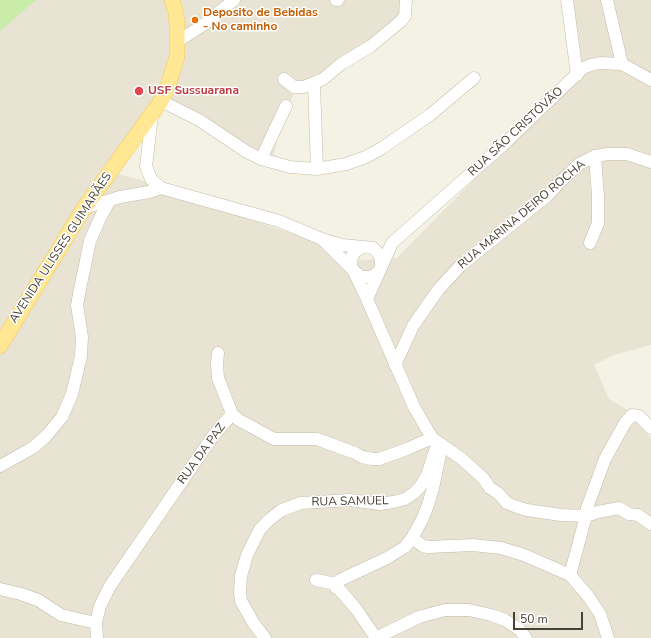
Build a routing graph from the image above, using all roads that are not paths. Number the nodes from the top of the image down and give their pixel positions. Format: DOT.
graph roads {
  1 [pos="172,0"];
  2 [pos="234,0"];
  3 [pos="406,0"];
  4 [pos="567,0"];
  5 [pos="607,0"];
  6 [pos="178,41"];
  7 [pos="622,64"];
  8 [pos="577,75"];
  9 [pos="474,78"];
  10 [pos="284,79"];
  11 [pos="651,80"];
  12 [pos="314,84"];
  13 [pos="161,101"];
  14 [pos="286,106"];
  15 [pos="152,115"];
  16 [pos="595,156"];
  17 [pos="261,159"];
  18 [pos="651,162"];
  19 [pos="317,169"];
  20 [pos="161,188"];
  21 [pos="110,200"];
  22 [pos="84,208"];
  23 [pos="322,239"];
  24 [pos="392,243"];
  25 [pos="590,243"];
  26 [pos="365,247"];
  27 [pos="380,268"];
  28 [pos="353,270"];
  29 [pos="368,299"];
  30 [pos="0,346"];
  31 [pos="218,354"];
  32 [pos="395,365"];
  33 [pos="232,414"];
  34 [pos="651,428"];
  35 [pos="437,442"];
  36 [pos="0,466"];
  37 [pos="586,516"];
  38 [pos="651,524"];
  39 [pos="412,538"];
  40 [pos="570,575"];
  41 [pos="316,580"];
  42 [pos="336,584"];
  43 [pos="0,589"];
  44 [pos="96,623"];
  45 [pos="97,638"];
  46 [pos="264,638"];
  47 [pos="376,638"];
  48 [pos="526,638"];
  49 [pos="608,638"];
  1 -- 6 [label="main road, AVENIDA ULISSES GUIMARÃES"];
  2 -- 6 [label="street"];
  3 -- 12 [label="street"];
  4 -- 8 [label="street"];
  5 -- 7 [label="street"];
  6 -- 13 [label="main road, AVENIDA ULISSES GUIMARÃES"];
  7 -- 8 [label="street, RUA SÃO CRISTÓVÃO"];
  7 -- 11 [label="street, RUA SÃO CRISTÓVÃO"];
  8 -- 24 [label="street, RUA SÃO CRISTÓVÃO"];
  9 -- 19 [label="street"];
  10 -- 12 [label="street"];
  12 -- 19 [label="street"];
  13 -- 15 [label="main road, AVENIDA ULISSES GUIMARÃES"];
  13 -- 17 [label="street"];
  14 -- 17 [label="street"];
  15 -- 20 [label="street"];
  15 -- 22 [label="main road, AVENIDA ULISSES GUIMARÃES"];
  16 -- 18 [label="street, RUA MARINA DEIRO ROCHA"];
  16 -- 25 [label="street"];
  16 -- 32 [label="street, RUA MARINA DEIRO ROCHA"];
  17 -- 19 [label="street"];
  20 -- 21 [label="street"];
  20 -- 23 [label="street"];
  21 -- 22 [label="street"];
  21 -- 36 [label="street"];
  22 -- 30 [label="main road, AVENIDA ULISSES GUIMARÃES"];
  23 -- 26 [label="street"];
  23 -- 28 [label="street"];
  24 -- 26 [label="street"];
  24 -- 27 [label="street, RUA SÃO CRISTÓVÃO"];
  26 -- 27 [label="street"];
  26 -- 28 [label="street"];
  27 -- 28 [label="street"];
  27 -- 29 [label="street, RUA SÃO CRISTÓVÃO"];
  28 -- 29 [label="street"];
  29 -- 32 [label="street"];
  31 -- 33 [label="street"];
  32 -- 35 [label="street"];
  33 -- 35 [label="street, RUA DA PAZ"];
  33 -- 44 [label="street, RUA DA PAZ"];
  34 -- 37 [label="street"];
  35 -- 37 [label="street"];
  35 -- 39 [label="street"];
  35 -- 46 [label="street, RUA SAMUEL"];
  37 -- 38 [label="street"];
  37 -- 40 [label="street"];
  39 -- 40 [label="street"];
  39 -- 42 [label="street"];
  40 -- 49 [label="street"];
  41 -- 42 [label="street"];
  42 -- 47 [label="street"];
  43 -- 44 [label="street"];
  44 -- 45 [label="street, RUA DA PAZ"];
  47 -- 48 [label="street"];
}
